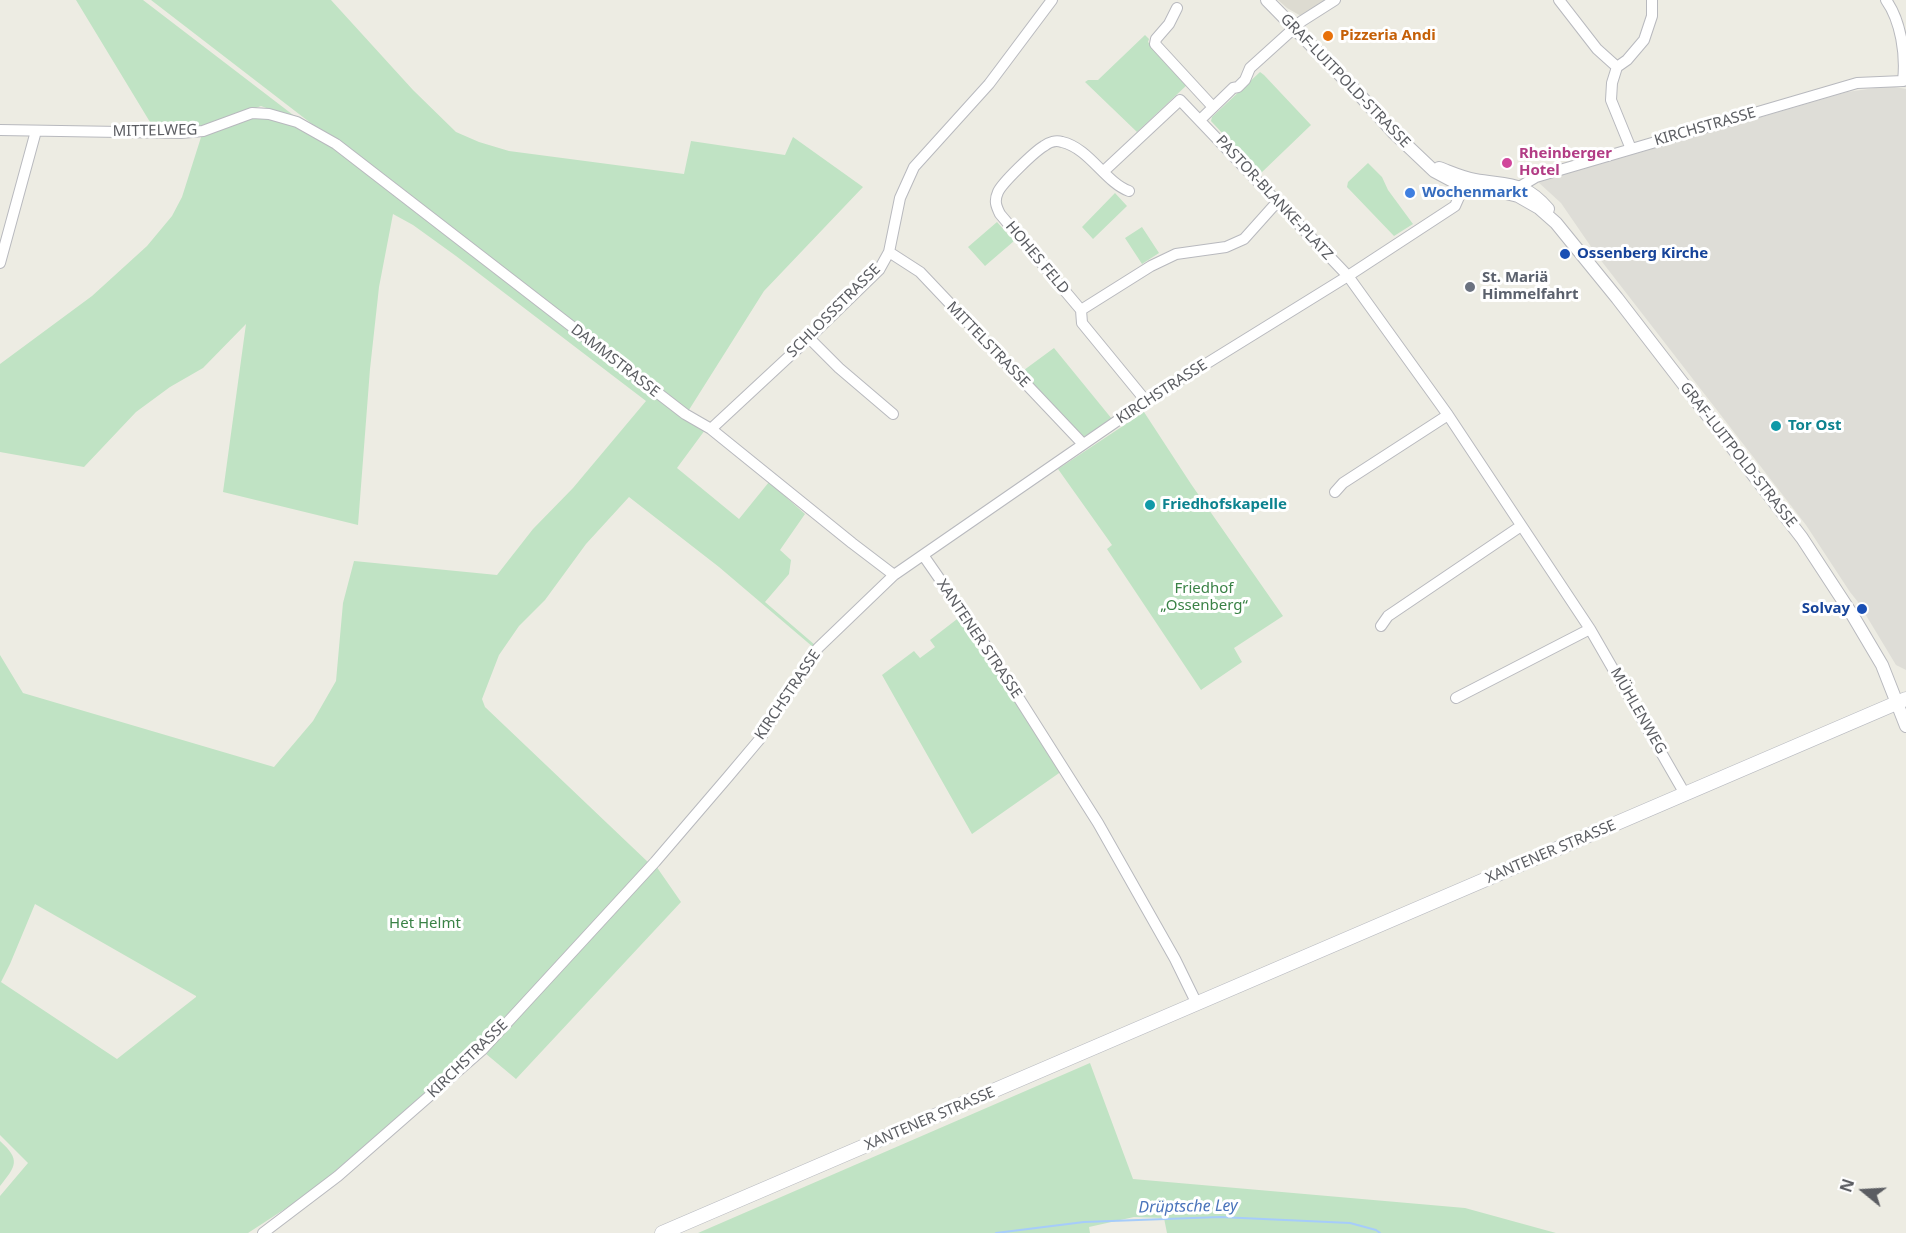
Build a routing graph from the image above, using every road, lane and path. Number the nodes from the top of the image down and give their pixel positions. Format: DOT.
graph roads {
  1 [pos="1052,0"];
  2 [pos="1267,0"];
  3 [pos="1335,0"];
  4 [pos="1559,0"];
  5 [pos="1652,0"];
  6 [pos="1886,0"];
  7 [pos="1177,8"];
  8 [pos="1295,28"];
  9 [pos="1617,67"];
  10 [pos="1213,107"];
  11 [pos="1200,120"];
  12 [pos="0,130"];
  13 [pos="36,131"];
  14 [pos="336,144"];
  15 [pos="1631,149"];
  16 [pos="1104,171"];
  17 [pos="1466,183"];
  18 [pos="1129,191"];
  19 [pos="1520,191"];
  20 [pos="1278,201"];
  21 [pos="889,252"];
  22 [pos="0,263"];
  23 [pos="1348,276"];
  24 [pos="1081,310"];
  25 [pos="809,338"];
  26 [pos="1146,400"];
  27 [pos="893,414"];
  28 [pos="1448,415"];
  29 [pos="711,429"];
  30 [pos="1083,444"];
  31 [pos="1335,492"];
  32 [pos="1521,526"];
  33 [pos="923,555"];
  34 [pos="894,575"];
  35 [pos="1381,626"];
  36 [pos="1590,629"];
  37 [pos="1456,698"];
  38 [pos="1902,701"];
  39 [pos="1906,726"];
  40 [pos="1685,794"];
  41 [pos="1197,1004"];
  42 [pos="263,1233"];
  43 [pos="662,1233"];
  1 -- 21 [label="street, SCHLOSSSTRASSE"];
  2 -- 8 [label="street, GRAF-LUITPOLD-STRASSE"];
  3 -- 8 [label="street"];
  4 -- 9 [label="street"];
  5 -- 9 [label="street"];
  6 -- 15 [label="street, KIRCHSTRASSE"];
  7 -- 10 [label="street"];
  8 -- 10 [label="street"];
  8 -- 17 [label="street, GRAF-LUITPOLD-STRASSE"];
  9 -- 15 [label="street"];
  10 -- 11 [label="street"];
  11 -- 16 [label="street, PASTOR-BLANKE-PLATZ"];
  11 -- 20 [label="street, PASTOR-BLANKE-PLATZ"];
  12 -- 13 [label="street, MITTELWEG"];
  13 -- 14 [label="street, MITTELWEG"];
  13 -- 22 [label="street"];
  14 -- 29 [label="street, DAMMSTRASSE"];
  15 -- 19 [label="street, KIRCHSTRASSE"];
  16 -- 18 [label="street, HOHES FELD"];
  16 -- 24 [label="street, HOHES FELD"];
  17 -- 19 [label="street, GRAF-LUITPOLD-STRASSE"];
  17 -- 23 [label="street, KIRCHSTRASSE"];
  19 -- 38 [label="street, GRAF-LUITPOLD-STRASSE"];
  20 -- 23 [label="street, PASTOR-BLANKE-PLATZ"];
  20 -- 24 [label="street"];
  21 -- 25 [label="street, SCHLOSSSTRASSE"];
  21 -- 30 [label="street, MITTELSTRASSE"];
  23 -- 26 [label="street, KIRCHSTRASSE"];
  23 -- 28 [label="street, MÜHLENWEG"];
  24 -- 26 [label="street, HOHES FELD"];
  25 -- 27 [label="street"];
  25 -- 29 [label="street, SCHLOSSSTRASSE"];
  26 -- 30 [label="street, KIRCHSTRASSE"];
  28 -- 31 [label="street"];
  28 -- 32 [label="street, MÜHLENWEG"];
  29 -- 34 [label="street, DAMMSTRASSE"];
  30 -- 33 [label="street, KIRCHSTRASSE"];
  32 -- 35 [label="street"];
  32 -- 36 [label="street, MÜHLENWEG"];
  33 -- 34 [label="street, KIRCHSTRASSE"];
  33 -- 41 [label="street, XANTENER STRASSE"];
  34 -- 42 [label="street, KIRCHSTRASSE"];
  36 -- 37 [label="street"];
  36 -- 40 [label="street, MÜHLENWEG"];
  38 -- 39 [label="street, GRAF-LUITPOLD-STRASSE"];
  38 -- 40 [label="main road, XANTENER STRASSE"];
  40 -- 41 [label="main road, XANTENER STRASSE"];
  41 -- 43 [label="main road, XANTENER STRASSE"];
}
